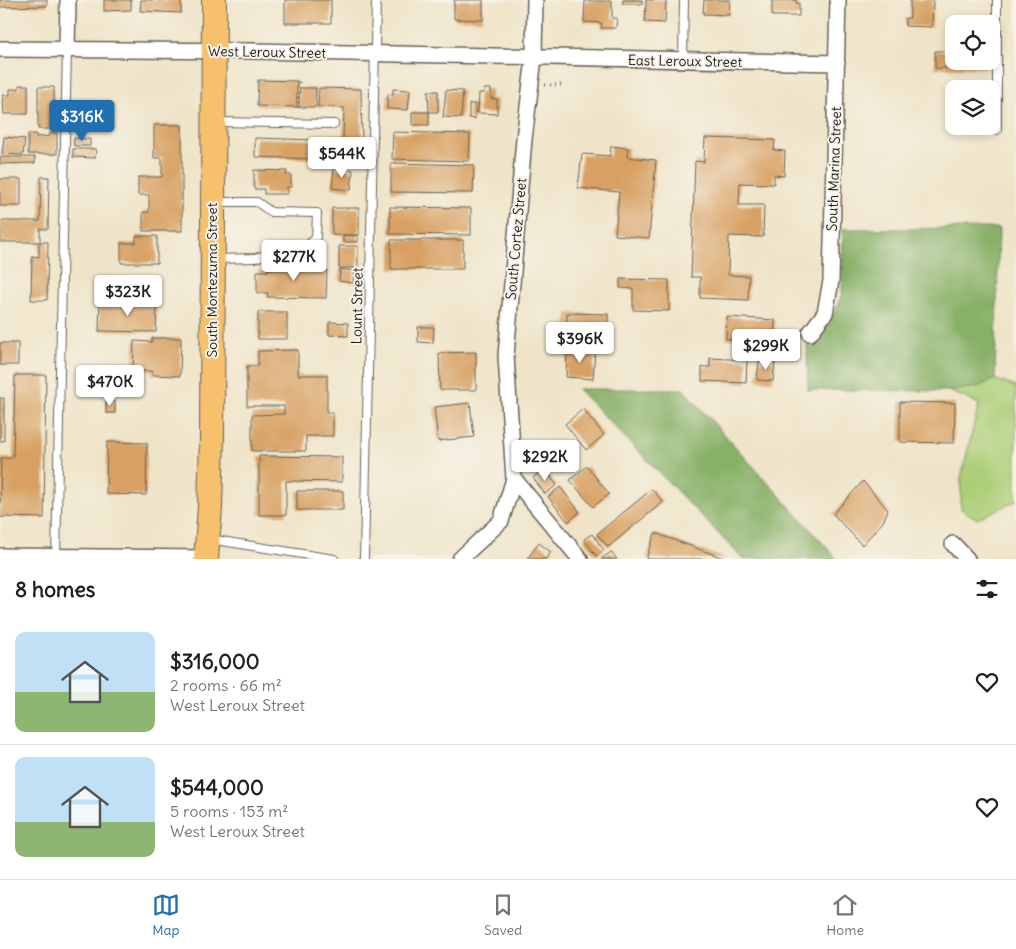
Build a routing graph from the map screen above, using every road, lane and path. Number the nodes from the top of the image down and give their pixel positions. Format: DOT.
graph roads {
  1 [pos="68,0"];
  2 [pos="214,0"];
  3 [pos="376,0"];
  4 [pos="534,0"];
  5 [pos="684,0"];
  6 [pos="838,0"];
  7 [pos="997,0"];
  8 [pos="0,49"];
  9 [pos="67,50"];
  10 [pos="213,51"];
  11 [pos="375,54"];
  12 [pos="534,58"];
  13 [pos="683,61"];
  14 [pos="837,63"];
  15 [pos="299,79"];
  16 [pos="997,80"];
  17 [pos="544,84"];
  18 [pos="565,85"];
  19 [pos="298,108"];
  20 [pos="213,122"];
  21 [pos="334,124"];
  22 [pos="212,202"];
  23 [pos="212,259"];
  24 [pos="810,333"];
  25 [pos="514,479"];
  26 [pos="953,544"];
  27 [pos="206,552"];
  28 [pos="0,556"];
  29 [pos="56,558"];
  30 [pos="334,559"];
  31 [pos="364,559"];
  32 [pos="460,559"];
  33 [pos="580,559"];
  34 [pos="967,559"];
  1 -- 9 [label="street"];
  2 -- 10 [label="main road, South Montezuma Street"];
  3 -- 11 [label="lane, Lount Street"];
  4 -- 12 [label="street, South Cortez Street"];
  5 -- 13 [label="lane"];
  6 -- 14 [label="street, South Marina Street"];
  7 -- 16 [label="lane"];
  8 -- 9 [label="street, West Leroux Street"];
  9 -- 10 [label="street, West Leroux Street"];
  9 -- 29 [label="lane"];
  10 -- 11 [label="street, West Leroux Street"];
  10 -- 20 [label="main road, South Montezuma Street"];
  11 -- 12 [label="street, West Leroux Street"];
  11 -- 31 [label="lane, Lount Street"];
  12 -- 13 [label="street, East Leroux Street"];
  12 -- 25 [label="street, South Cortez Street"];
  13 -- 14 [label="street, East Leroux Street"];
  14 -- 24 [label="street, South Marina Street"];
  15 -- 19 [label="path"];
  17 -- 18 [label="path"];
  20 -- 21 [label="lane"];
  20 -- 22 [label="main road, South Montezuma Street"];
  22 -- 23 [label="main road, South Montezuma Street"];
  22 -- 23 [label="lane"];
  23 -- 27 [label="main road, South Montezuma Street"];
  25 -- 32 [label="street"];
  25 -- 33 [label="street"];
  26 -- 34 [label="street"];
  27 -- 29 [label="street"];
  27 -- 30 [label="lane"];
  28 -- 29 [label="street"];
}
